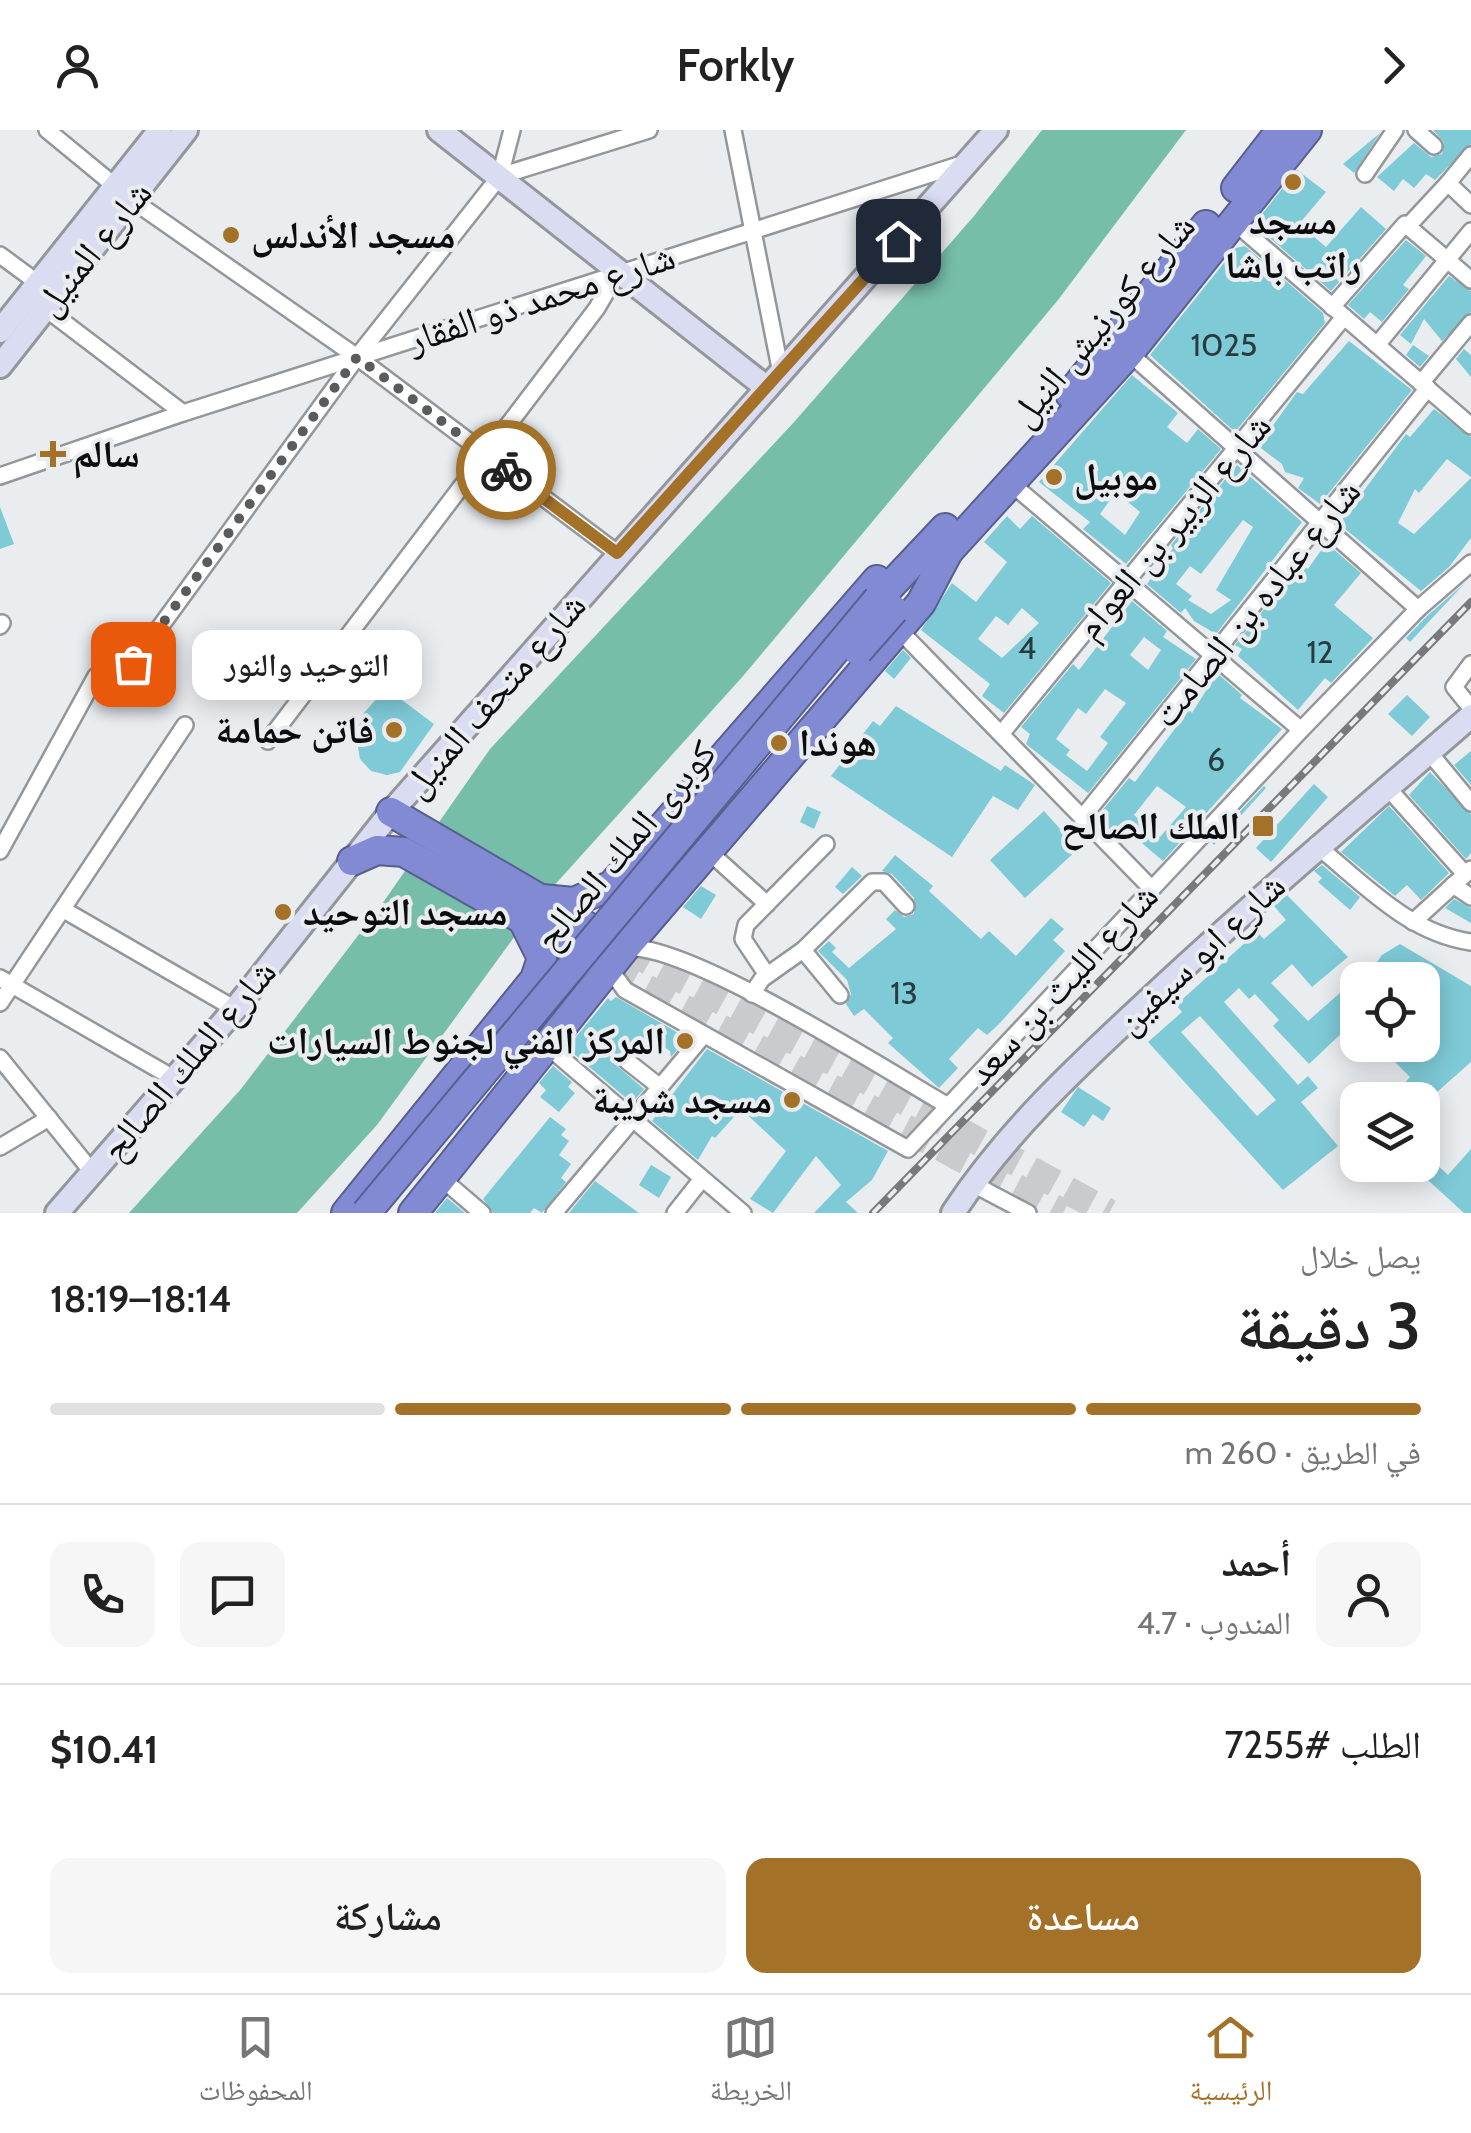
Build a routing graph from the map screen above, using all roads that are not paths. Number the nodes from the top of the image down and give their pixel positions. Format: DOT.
graph roads {
  1 [pos="47,130"];
  2 [pos="160,130"];
  3 [pos="186,130"];
  4 [pos="439,130"];
  5 [pos="512,130"];
  6 [pos="648,130"];
  7 [pos="733,130"];
  8 [pos="996,130"];
  9 [pos="1281,130"];
  10 [pos="1307,130"];
  11 [pos="1395,130"];
  12 [pos="1416,130"];
  13 [pos="1434,146"];
  14 [pos="1471,156"];
  15 [pos="969,161"];
  16 [pos="1365,174"];
  17 [pos="500,176"];
  18 [pos="1448,183"];
  19 [pos="124,193"];
  20 [pos="1471,205"];
  21 [pos="1233,221"];
  22 [pos="1410,225"];
  23 [pos="753,230"];
  24 [pos="1471,231"];
  25 [pos="0,255"];
  26 [pos="1447,259"];
  27 [pos="618,272"];
  28 [pos="1471,280"];
  29 [pos="38,284"];
  30 [pos="45,308"];
  31 [pos="1338,312"];
  32 [pos="1471,323"];
  33 [pos="0,331"];
  34 [pos="1377,345"];
  35 [pos="1129,353"];
  36 [pos="357,357"];
  37 [pos="0,366"];
  38 [pos="774,380"];
  39 [pos="1424,385"];
  40 [pos="183,413"];
  41 [pos="1469,420"];
  42 [pos="1238,450"];
  43 [pos="484,454"];
  44 [pos="0,476"];
  45 [pos="1013,485"];
  46 [pos="1322,523"];
  47 [pos="946,540"];
  48 [pos="617,553"];
  49 [pos="1471,563"];
  50 [pos="1126,582"];
  51 [pos="1418,608"];
  52 [pos="900,630"];
  53 [pos="1213,656"];
  54 [pos="133,664"];
  55 [pos="1471,664"];
  56 [pos="96,676"];
  57 [pos="1471,708"];
  58 [pos="1471,716"];
  59 [pos="185,726"];
  60 [pos="1301,730"];
  61 [pos="1002,734"];
  62 [pos="268,740"];
  63 [pos="1429,752"];
  64 [pos="1387,787"];
  65 [pos="1471,803"];
  66 [pos="1082,818"];
  67 [pos="410,836"];
  68 [pos="648,842"];
  69 [pos="826,844"];
  70 [pos="1316,846"];
  71 [pos="0,851"];
  72 [pos="352,861"];
  73 [pos="698,862"];
  74 [pos="1463,876"];
  75 [pos="1152,888"];
  76 [pos="1471,897"];
  77 [pos="767,904"];
  78 [pos="906,906"];
  79 [pos="64,910"];
  80 [pos="549,914"];
  81 [pos="1413,922"];
  82 [pos="1444,938"];
  83 [pos="1471,942"];
  84 [pos="803,950"];
  85 [pos="1471,954"];
  86 [pos="617,958"];
  87 [pos="767,975"];
  88 [pos="7,982"];
  89 [pos="752,994"];
  90 [pos="840,995"];
  91 [pos="0,1002"];
  92 [pos="235,1009"];
  93 [pos="508,1014"];
  94 [pos="702,1036"];
  95 [pos="546,1045"];
  96 [pos="0,1058"];
  97 [pos="628,1061"];
  98 [pos="175,1079"];
  99 [pos="660,1087"];
  100 [pos="948,1106"];
  101 [pos="48,1118"];
  102 [pos="631,1121"];
  103 [pos="0,1147"];
  104 [pos="93,1173"];
  105 [pos="440,1177"];
  106 [pos="702,1179"];
  107 [pos="973,1184"];
  108 [pos="57,1213"];
  109 [pos="346,1213"];
  110 [pos="366,1213"];
  111 [pos="390,1213"];
  112 [pos="412,1213"];
  113 [pos="482,1213"];
  114 [pos="554,1213"];
  115 [pos="675,1213"];
  116 [pos="743,1213"];
  117 [pos="953,1213"];
  118 [pos="1028,1213"];
  1 -- 19 [label="street"];
  2 -- 19 [label="street, شارع المنيل"];
  3 -- 19 [label="street, شارع المنيل"];
  4 -- 17 [label="street"];
  5 -- 17 [label="street"];
  6 -- 17 [label="street"];
  7 -- 23 [label="street"];
  8 -- 15 [label="street, شارع متحف المنيل"];
  9 -- 47 [label="highway, شارع كورنيش النيل"];
  10 -- 21 [label="highway, شارع كورنيش النيل"];
  11 -- 16 [label="street"];
  12 -- 13 [label="street"];
  14 -- 18 [label="street, شارع الزبير بن العوام"];
  15 -- 23 [label="street, شارع محمد ذو الفقار"];
  15 -- 38 [label="street, شارع متحف المنيل"];
  17 -- 27 [label="street"];
  17 -- 36 [label="street"];
  18 -- 20 [label="street"];
  18 -- 22 [label="street, شارع الزبير بن العوام"];
  19 -- 29 [label="street, شارع المنيل"];
  19 -- 30 [label="street, شارع المنيل"];
  19 -- 36 [label="street"];
  21 -- 31 [label="street"];
  21 -- 35 [label="highway, شارع كورنيش النيل"];
  22 -- 26 [label="street"];
  22 -- 31 [label="street, شارع الزبير بن العوام"];
  23 -- 27 [label="street, شارع محمد ذو الفقار"];
  23 -- 38 [label="street"];
  24 -- 26 [label="street"];
  25 -- 29 [label="street"];
  26 -- 28 [label="street"];
  26 -- 34 [label="street"];
  27 -- 36 [label="street, شارع محمد ذو الفقار"];
  27 -- 38 [label="street"];
  27 -- 43 [label="street"];
  29 -- 33 [label="street, شارع المنيل"];
  30 -- 37 [label="street, شارع المنيل"];
  30 -- 40 [label="street"];
  31 -- 34 [label="street"];
  31 -- 42 [label="street, شارع الزبير بن العوام"];
  32 -- 39 [label="street, شارع عباده بن الصامت"];
  34 -- 39 [label="street"];
  35 -- 42 [label="street"];
  35 -- 45 [label="highway, شارع كورنيش النيل"];
  36 -- 40 [label="street, شارع محمد ذو الفقار"];
  36 -- 43 [label="street"];
  36 -- 54 [label="street"];
  38 -- 48 [label="street, شارع متحف المنيل"];
  39 -- 41 [label="street"];
  39 -- 46 [label="street, شارع عباده بن الصامت"];
  40 -- 44 [label="street, شارع محمد ذو الفقار"];
  42 -- 46 [label="street"];
  42 -- 50 [label="street, شارع الزبير بن العوام"];
  43 -- 48 [label="street"];
  43 -- 62 [label="street"];
  45 -- 47 [label="highway, شارع كورنيش النيل"];
  45 -- 50 [label="street"];
  46 -- 51 [label="street"];
  46 -- 53 [label="street, شارع عباده بن الصامت"];
  47 -- 52 [label="highway"];
  47 -- 68 [label="highway"];
  47 -- 110 [label="highway, كوبرى الملك الصالح, bridge"];
  47 -- 111 [label="highway, كوبرى الملك الصالح, bridge"];
  48 -- 67 [label="street, شارع متحف المنيل"];
  49 -- 51 [label="street, شارع الليث بن سعد"];
  50 -- 53 [label="street"];
  50 -- 61 [label="street, شارع الزبير بن العوام"];
  51 -- 60 [label="street, شارع الليث بن سعد"];
  52 -- 61 [label="street"];
  52 -- 73 [label="highway"];
  53 -- 60 [label="street"];
  53 -- 66 [label="street, شارع عباده بن الصامت"];
  55 -- 57 [label="street"];
  56 -- 71 [label="street"];
  58 -- 63 [label="street, شارع ابو سيفين"];
  59 -- 79 [label="street"];
  60 -- 75 [label="street, شارع الليث بن سعد"];
  61 -- 66 [label="street"];
  63 -- 64 [label="street, شارع ابو سيفين"];
  63 -- 65 [label="street"];
  64 -- 70 [label="street, شارع ابو سيفين"];
  64 -- 74 [label="street"];
  66 -- 75 [label="street"];
  67 -- 72 [label="highway"];
  67 -- 80 [label="highway"];
  68 -- 73 [label="highway"];
  68 -- 80 [label="highway"];
  69 -- 77 [label="street"];
  70 -- 81 [label="street"];
  70 -- 107 [label="street, شارع ابو سيفين"];
  72 -- 92 [label="street, شارع الملك الصالح"];
  73 -- 77 [label="street"];
  73 -- 86 [label="highway"];
  74 -- 76 [label="street"];
  74 -- 81 [label="street"];
  75 -- 100 [label="street, شارع الليث بن سعد"];
  77 -- 87 [label="street"];
  78 -- 84 [label="street"];
  79 -- 88 [label="street"];
  79 -- 92 [label="street"];
  80 -- 86 [label="highway"];
  80 -- 86 [label="highway"];
  80 -- 93 [label="highway"];
  81 -- 82 [label="street"];
  82 -- 83 [label="street"];
  82 -- 85 [label="street"];
  84 -- 87 [label="street"];
  84 -- 90 [label="street"];
  86 -- 89 [label="street"];
  86 -- 94 [label="street"];
  86 -- 95 [label="highway"];
  87 -- 89 [label="street"];
  88 -- 91 [label="street"];
  88 -- 98 [label="street"];
  89 -- 100 [label="street"];
  92 -- 98 [label="street, شارع الملك الصالح"];
  93 -- 95 [label="highway"];
  93 -- 109 [label="highway"];
  94 -- 99 [label="street"];
  94 -- 100 [label="street, شارع الليث بن سعد"];
  95 -- 102 [label="street"];
  95 -- 105 [label="highway"];
  96 -- 101 [label="street"];
  97 -- 99 [label="street"];
  98 -- 104 [label="street, شارع الملك الصالح"];
  99 -- 102 [label="street"];
  101 -- 103 [label="street"];
  101 -- 104 [label="street"];
  102 -- 106 [label="street"];
  102 -- 114 [label="street"];
  104 -- 108 [label="street, شارع الملك الصالح"];
  105 -- 112 [label="highway"];
  105 -- 113 [label="street"];
  106 -- 115 [label="street"];
  106 -- 116 [label="street"];
  107 -- 117 [label="street, شارع ابو سيفين"];
  107 -- 118 [label="street"];
}
